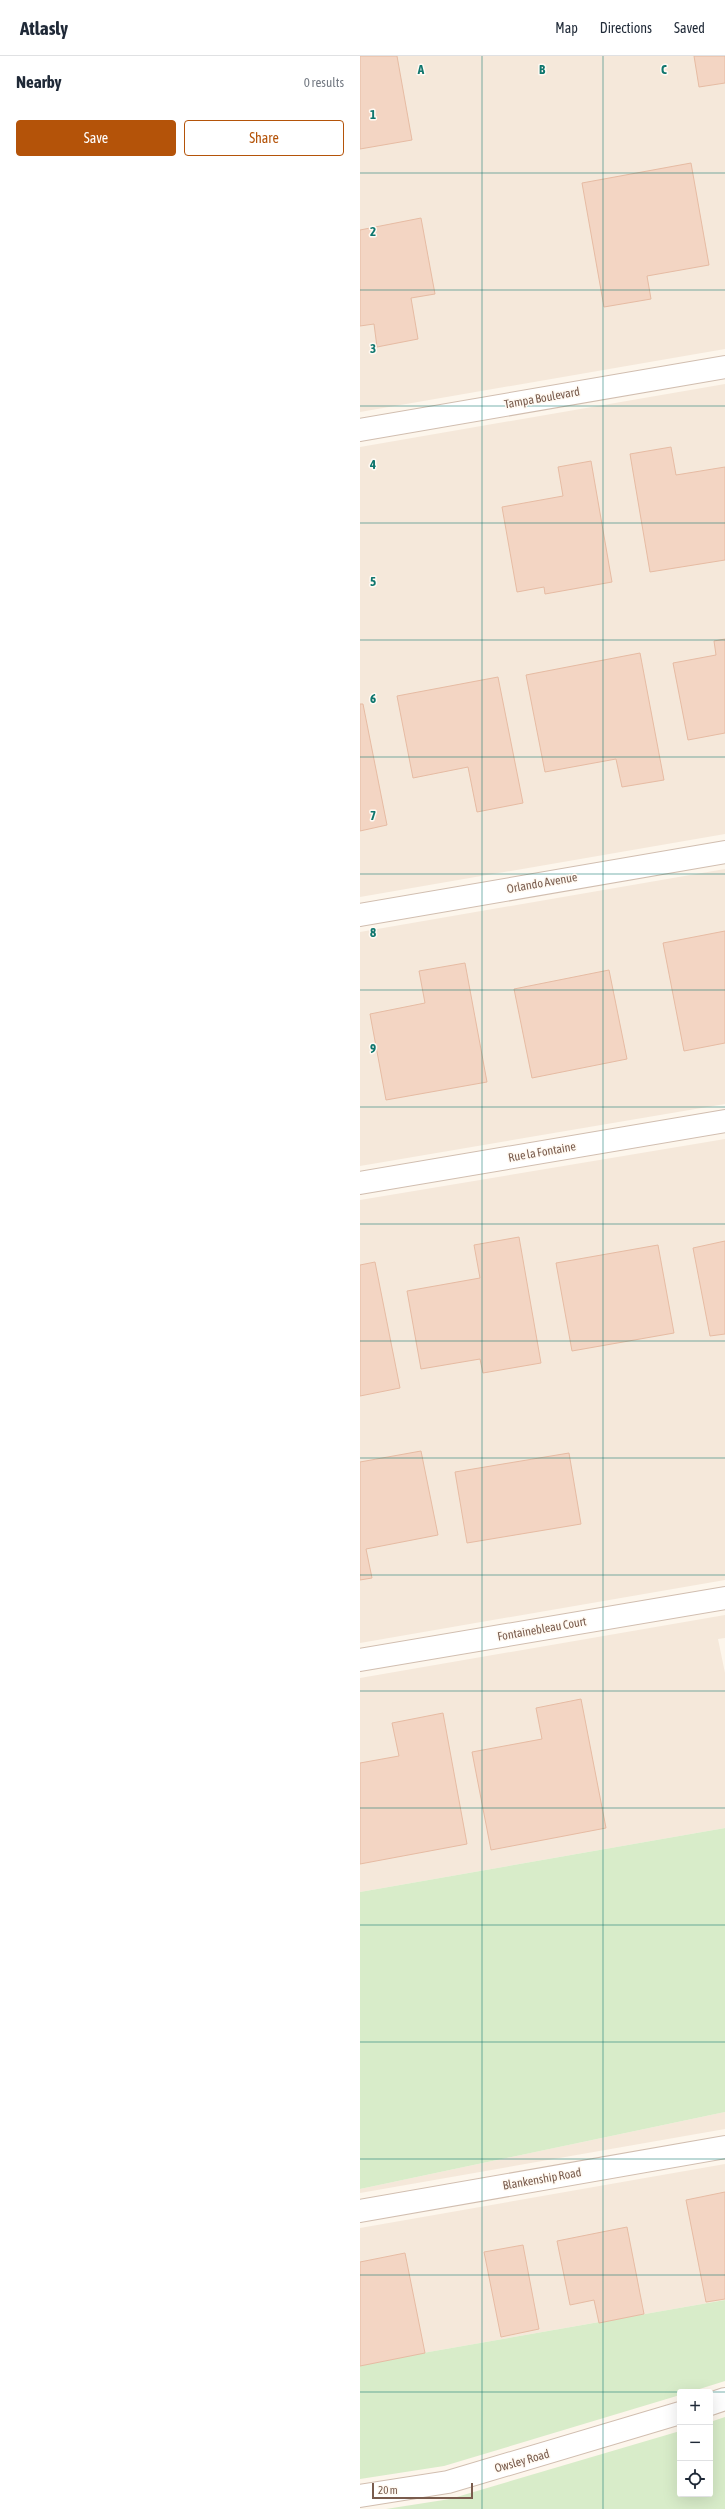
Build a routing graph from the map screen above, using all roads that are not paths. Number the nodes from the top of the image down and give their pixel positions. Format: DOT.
graph roads {
  1 [pos="725,367"];
  2 [pos="360,430"];
  3 [pos="725,852"];
  4 [pos="360,915"];
  5 [pos="725,1121"];
  6 [pos="360,1183"];
  7 [pos="725,1598"];
  8 [pos="360,1660"];
  9 [pos="725,2147"];
  10 [pos="360,2211"];
  11 [pos="725,2399"];
  12 [pos="713,2403"];
  13 [pos="677,2414"];
  14 [pos="360,2496"];
  1 -- 2 [label="street, Tampa Boulevard"];
  3 -- 4 [label="street, Orlando Avenue"];
  5 -- 6 [label="street, Rue la Fontaine"];
  7 -- 8 [label="street, Fontainebleau Court"];
  9 -- 10 [label="street, Blankenship Road"];
  11 -- 12 [label="street"];
  13 -- 14 [label="street, Owsley Road"];
}
